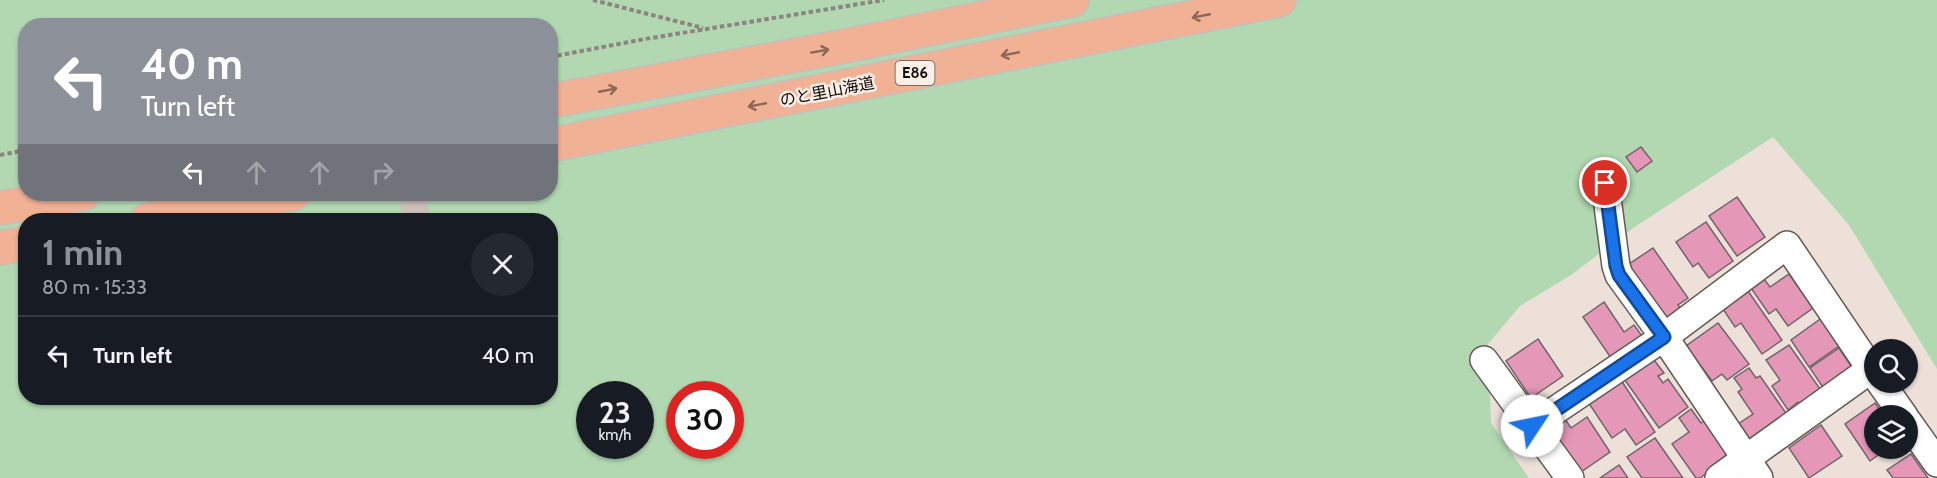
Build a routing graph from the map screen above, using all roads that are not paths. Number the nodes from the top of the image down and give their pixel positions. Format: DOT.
graph roads {
  1 [pos="1072,0"];
  2 [pos="1279,0"];
  3 [pos="558,100"];
  4 [pos="558,144"];
  5 [pos="1605,183"];
  6 [pos="0,201"];
  7 [pos="18,201"];
  8 [pos="44,201"];
  9 [pos="254,201"];
  10 [pos="0,208"];
  11 [pos="187,213"];
  12 [pos="18,245"];
  13 [pos="0,248"];
  14 [pos="1664,337"];
  15 [pos="1864,359"];
  16 [pos="1484,360"];
  17 [pos="1864,383"];
  18 [pos="1532,426"];
  19 [pos="1918,436"];
  20 [pos="1937,462"];
  21 [pos="1753,469"];
  22 [pos="1569,478"];
  23 [pos="1719,478"];
  3 -- 1 [label="highway, E86, one-way"];
  2 -- 4 [label="highway, のと里山海道 / E86, one-way"];
  5 -- 14 [label="street"];
  6 -- 7 [label="highway"];
  8 -- 10 [label="highway"];
  9 -- 11 [label="highway"];
  12 -- 13 [label="highway"];
  14 -- 15 [label="street"];
  14 -- 18 [label="street"];
  14 -- 21 [label="street"];
  16 -- 18 [label="street"];
  17 -- 21 [label="street"];
  18 -- 22 [label="street"];
  19 -- 20 [label="street"];
  21 -- 23 [label="street"];
}
